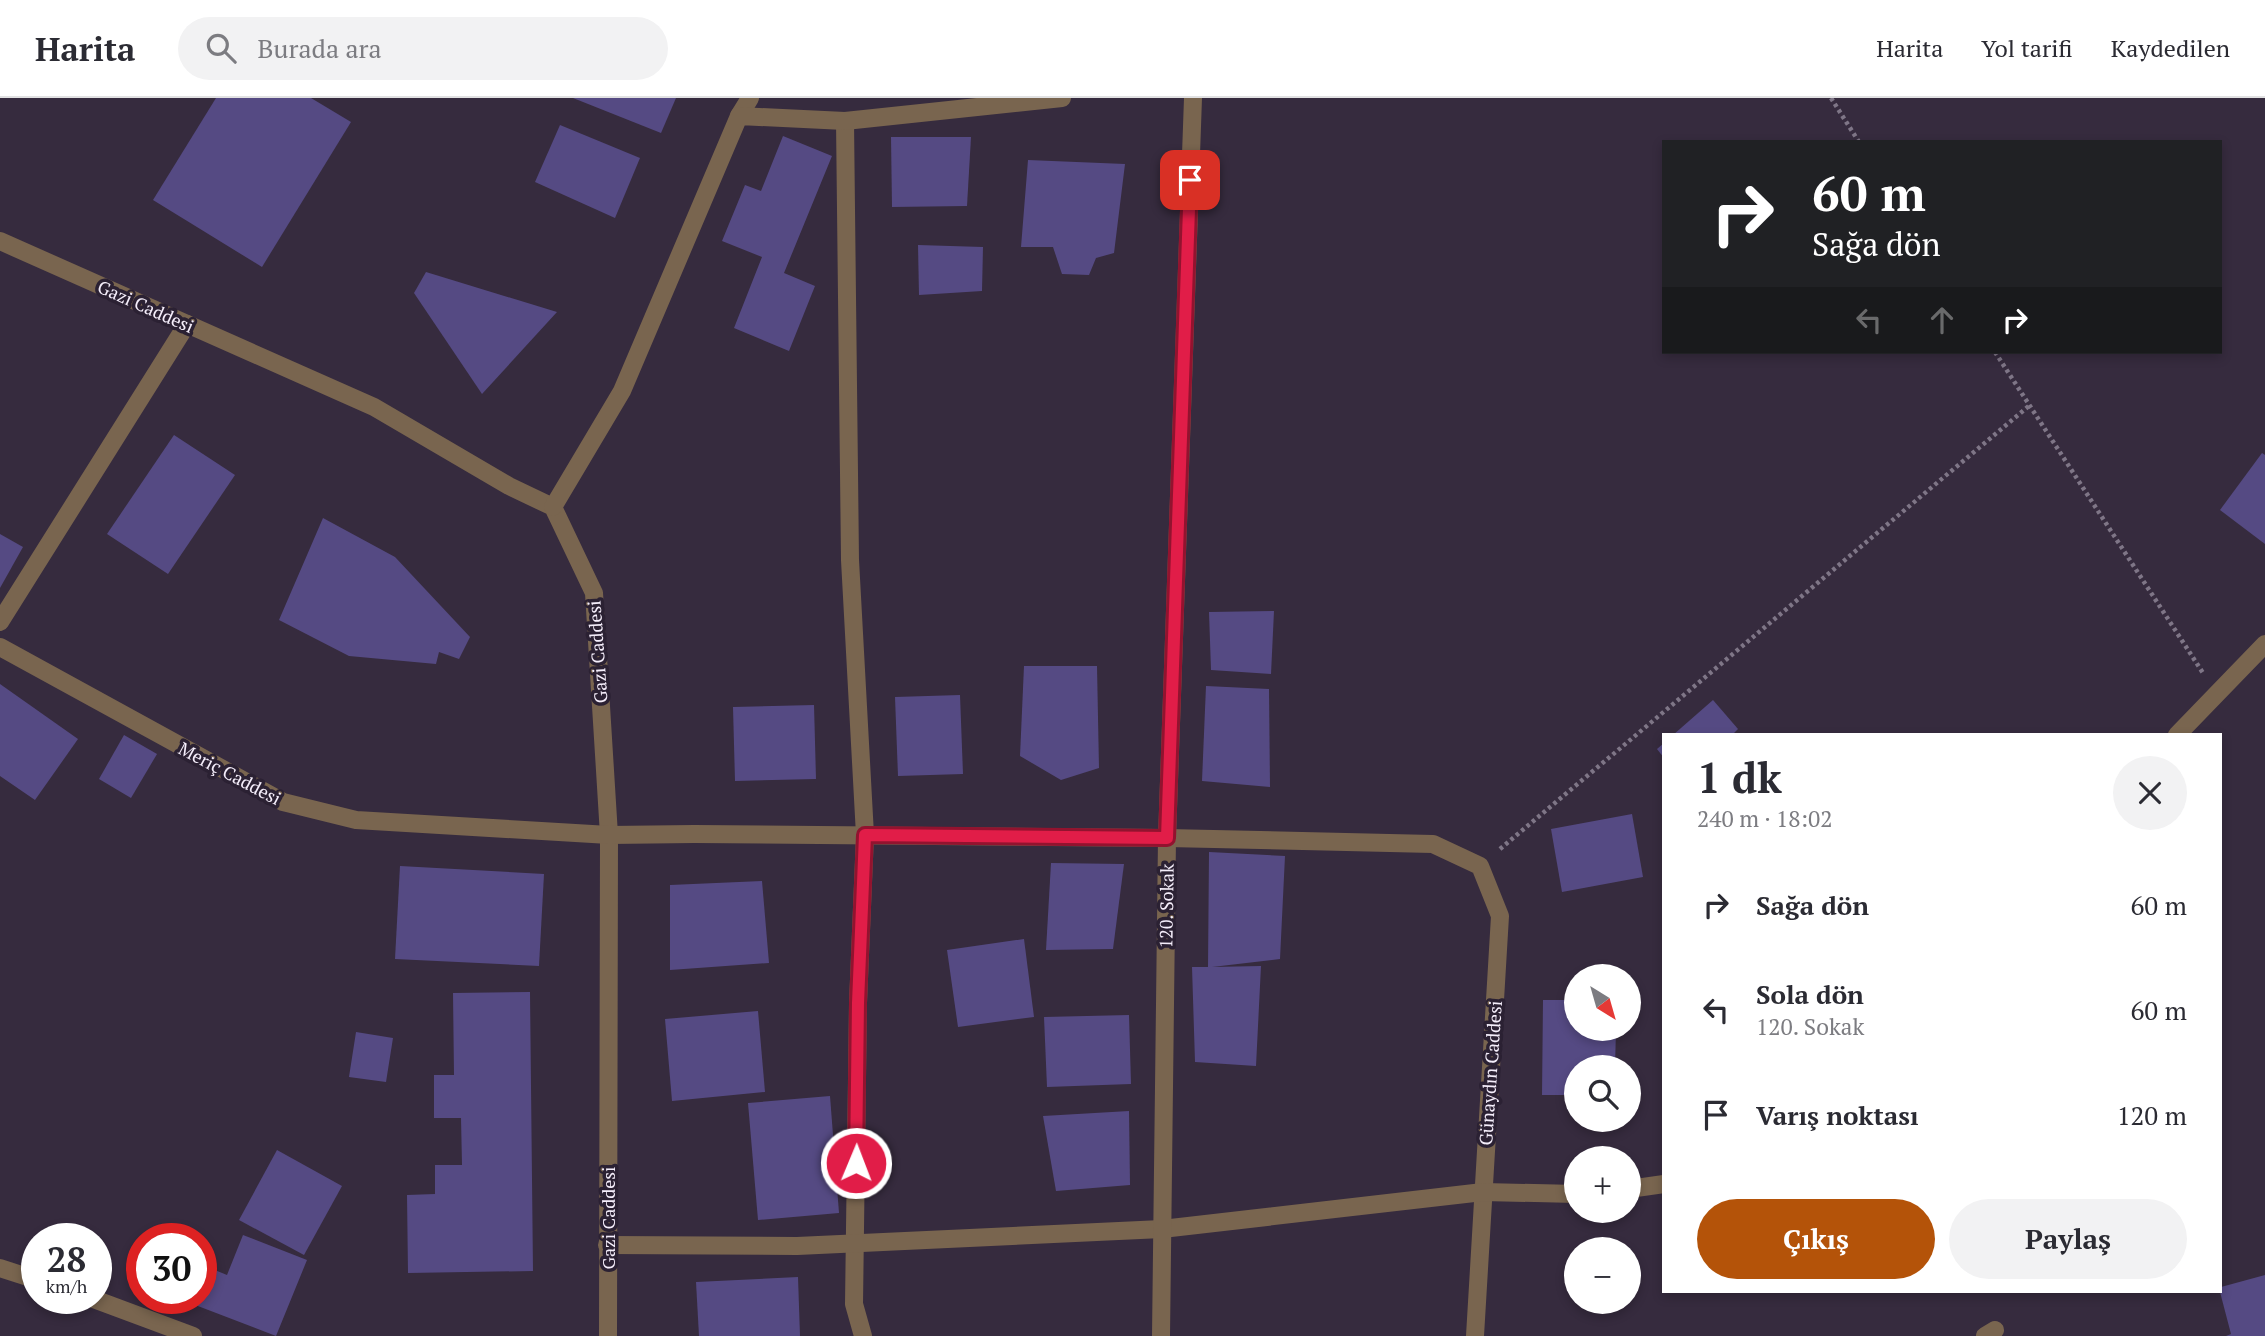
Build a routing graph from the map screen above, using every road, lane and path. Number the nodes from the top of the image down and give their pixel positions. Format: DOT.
graph roads {
  1 [pos="750,98"];
  2 [pos="1062,98"];
  3 [pos="1193,98"];
  4 [pos="1831,98"];
  5 [pos="739,116"];
  6 [pos="845,121"];
  7 [pos="1858,140"];
  8 [pos="0,241"];
  9 [pos="187,324"];
  10 [pos="1996,354"];
  11 [pos="2029,405"];
  12 [pos="553,507"];
  13 [pos="0,622"];
  14 [pos="2265,644"];
  15 [pos="0,648"];
  16 [pos="2217,694"];
  17 [pos="2179,733"];
  18 [pos="609,835"];
  19 [pos="865,835"];
  20 [pos="1167,838"];
  21 [pos="1480,866"];
  22 [pos="1662,1184"];
  23 [pos="1641,1187"];
  24 [pos="1483,1192"];
  25 [pos="1564,1194"];
  26 [pos="1162,1229"];
  27 [pos="854,1243"];
  28 [pos="607,1245"];
  29 [pos="0,1268"];
  30 [pos="21,1275"];
  31 [pos="112,1306"];
  32 [pos="193,1336"];
  33 [pos="608,1336"];
  34 [pos="863,1336"];
  35 [pos="1161,1336"];
  36 [pos="1475,1336"];
  1 -- 5 [label="street"];
  2 -- 6 [label="street"];
  3 -- 20 [label="street, 120. Sokak"];
  4 -- 7 [label="path"];
  5 -- 6 [label="street"];
  5 -- 12 [label="street"];
  6 -- 19 [label="street"];
  8 -- 9 [label="street, Gazi Caddesi"];
  9 -- 12 [label="street, Gazi Caddesi"];
  9 -- 13 [label="street"];
  10 -- 11 [label="path"];
  11 -- 16 [label="path"];
  11 -- 21 [label="path"];
  12 -- 18 [label="street, Gazi Caddesi"];
  14 -- 16 [label="street"];
  15 -- 18 [label="street, Meriç Caddesi"];
  16 -- 17 [label="street"];
  18 -- 19 [label="street, Meriç Caddesi"];
  18 -- 28 [label="street, Gazi Caddesi"];
  19 -- 20 [label="street, Meriç Caddesi"];
  19 -- 27 [label="street"];
  20 -- 21 [label="street, Meriç Caddesi"];
  20 -- 26 [label="street, 120. Sokak"];
  21 -- 24 [label="street, Günaydın Caddesi"];
  22 -- 23 [label="street"];
  24 -- 25 [label="street"];
  24 -- 26 [label="street"];
  24 -- 36 [label="street, Günaydın Caddesi"];
  26 -- 27 [label="street"];
  26 -- 35 [label="street, 120. Sokak"];
  27 -- 28 [label="street"];
  27 -- 34 [label="street"];
  28 -- 33 [label="street, Gazi Caddesi"];
  29 -- 30 [label="street"];
  31 -- 32 [label="street"];
}
